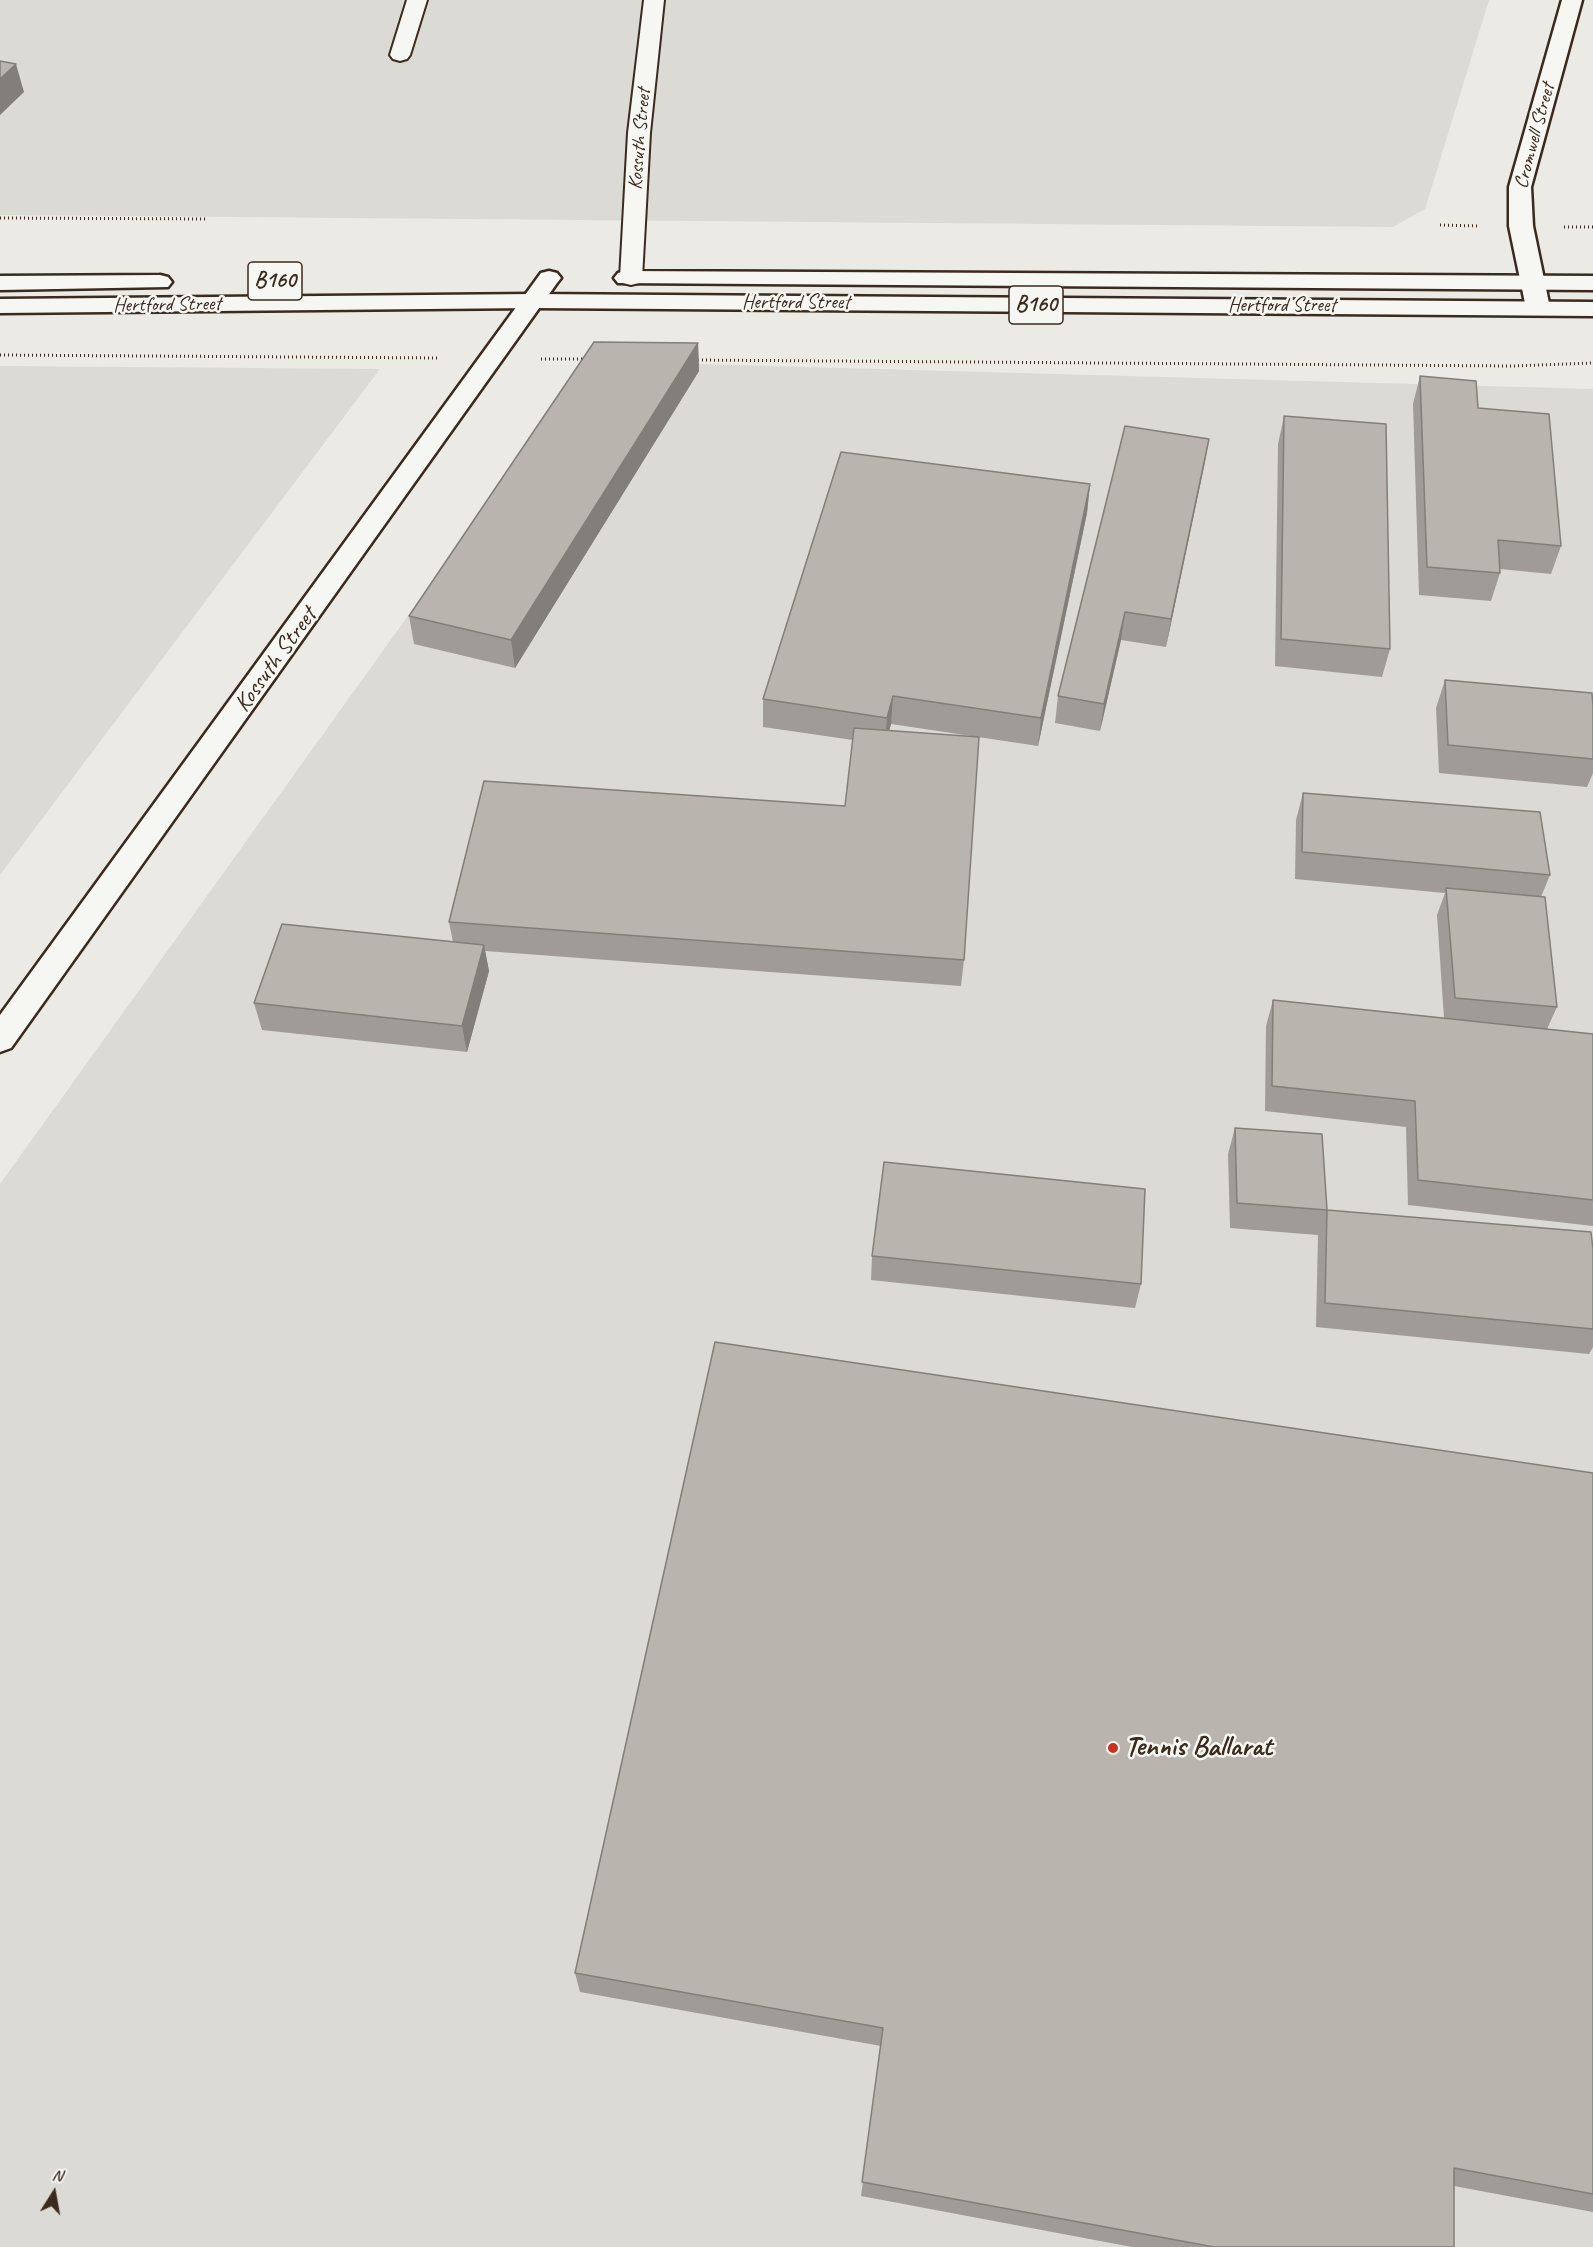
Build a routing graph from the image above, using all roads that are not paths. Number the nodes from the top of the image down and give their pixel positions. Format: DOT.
graph roads {
  1 [pos="417,0"];
  2 [pos="649,0"];
  3 [pos="1572,0"];
  4 [pos="400,55"];
  5 [pos="619,278"];
  6 [pos="310,280"];
  7 [pos="179,282"];
  8 [pos="0,283"];
  9 [pos="1533,283"];
  10 [pos="1593,283"];
  11 [pos="552,286"];
  12 [pos="0,306"];
  13 [pos="1538,308"];
  14 [pos="1593,309"];
  15 [pos="0,1040"];
  1 -- 4 [label="lane"];
  2 -- 5 [label="lane, Kossuth Street"];
  3 -- 9 [label="main road, Cromwell Street"];
  5 -- 9 [label="main road, Hertford Street / B160"];
  6 -- 11 [label="main road, Hertford Street / B160"];
  7 -- 8 [label="main road, Hertford Street"];
  9 -- 10 [label="main road, Hertford Street / B160"];
  9 -- 13 [label="main road, Cromwell Street"];
  11 -- 12 [label="main road, Hertford Street / B160"];
  11 -- 13 [label="main road, Hertford Street / B160"];
  11 -- 15 [label="main road, Kossuth Street"];
  13 -- 14 [label="main road, Hertford Street / B160"];
}
